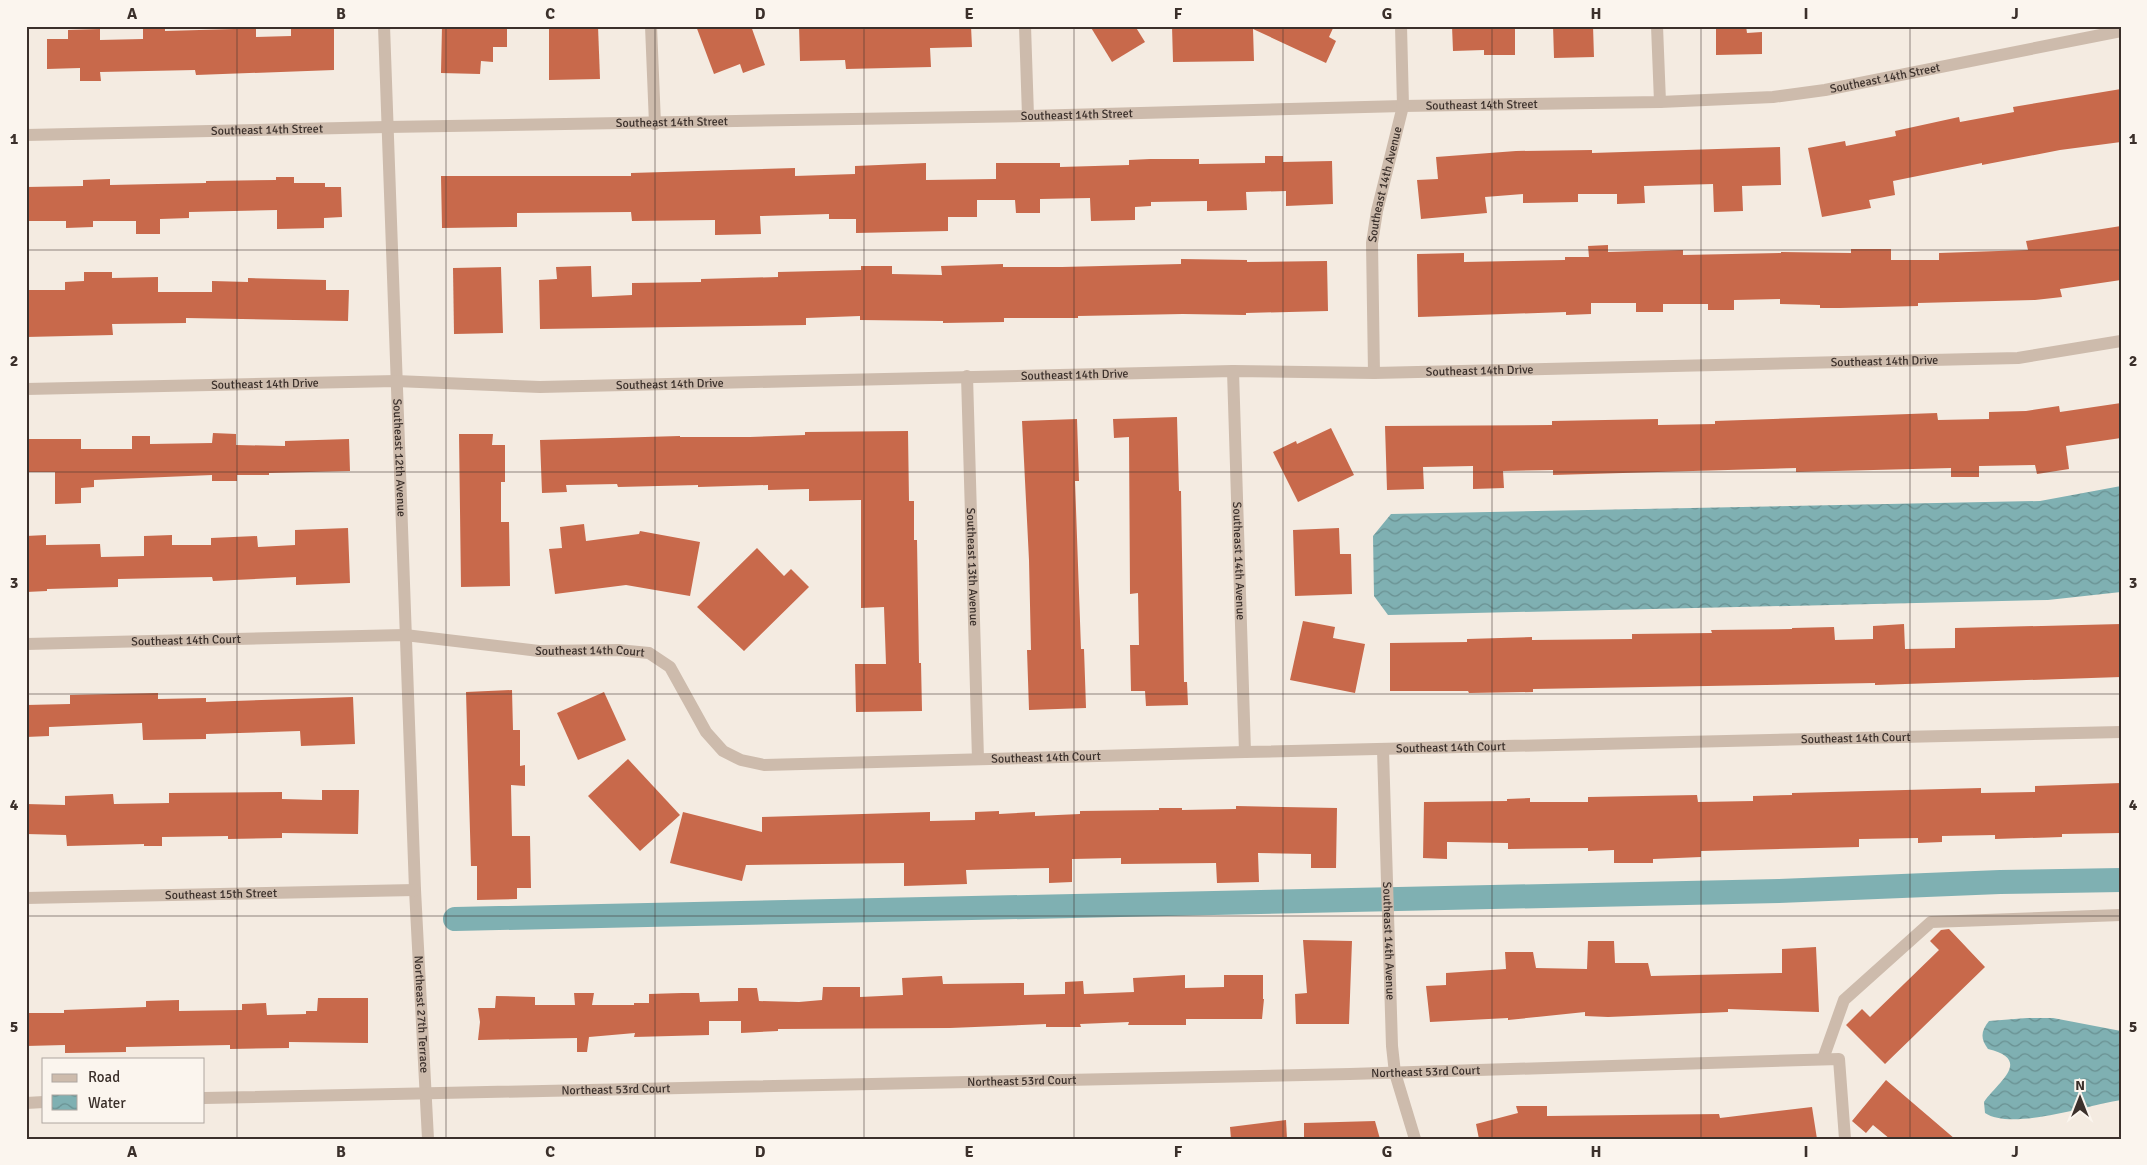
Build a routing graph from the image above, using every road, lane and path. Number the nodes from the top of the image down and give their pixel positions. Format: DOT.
graph roads {
  1 [pos="384,26"];
  2 [pos="651,26"];
  3 [pos="1025,26"];
  4 [pos="1401,26"];
  5 [pos="1657,26"];
  6 [pos="2121,31"];
  7 [pos="1660,102"];
  8 [pos="1403,106"];
  9 [pos="1028,116"];
  10 [pos="655,124"];
  11 [pos="387,127"];
  12 [pos="26,135"];
  13 [pos="2121,340"];
  14 [pos="1233,371"];
  15 [pos="1374,373"];
  16 [pos="967,376"];
  17 [pos="396,381"];
  18 [pos="26,389"];
  19 [pos="405,635"];
  20 [pos="26,644"];
  21 [pos="2121,732"];
  22 [pos="1383,750"];
  23 [pos="1245,752"];
  24 [pos="978,759"];
  25 [pos="415,890"];
  26 [pos="26,898"];
  27 [pos="2121,915"];
  28 [pos="1823,1059"];
  29 [pos="1395,1073"];
  30 [pos="425,1092"];
  31 [pos="205,1098"];
  32 [pos="26,1102"];
  33 [pos="42,1102"];
  34 [pos="428,1139"];
  35 [pos="1415,1139"];
  36 [pos="1845,1139"];
  1 -- 11 [label="street, Southeast 12th Avenue"];
  2 -- 10 [label="street"];
  3 -- 9 [label="street"];
  4 -- 8 [label="street, Southeast 14th Avenue"];
  5 -- 7 [label="street"];
  6 -- 7 [label="street, Southeast 14th Street"];
  7 -- 8 [label="street, Southeast 14th Street"];
  8 -- 9 [label="street, Southeast 14th Street"];
  8 -- 15 [label="street, Southeast 14th Avenue"];
  9 -- 10 [label="street, Southeast 14th Street"];
  10 -- 11 [label="street, Southeast 14th Street"];
  11 -- 12 [label="street, Southeast 14th Street"];
  11 -- 17 [label="street, Southeast 12th Avenue"];
  13 -- 15 [label="street, Southeast 14th Drive"];
  14 -- 15 [label="street, Southeast 14th Drive"];
  14 -- 16 [label="street, Southeast 14th Drive"];
  14 -- 23 [label="street, Southeast 14th Avenue"];
  16 -- 17 [label="street, Southeast 14th Drive"];
  16 -- 24 [label="street, Southeast 13th Avenue"];
  17 -- 18 [label="street, Southeast 14th Drive"];
  17 -- 19 [label="street, Southeast 12th Avenue"];
  19 -- 20 [label="street, Southeast 14th Court"];
  19 -- 24 [label="street, Southeast 14th Court"];
  19 -- 25 [label="street, Southeast 12th Avenue"];
  21 -- 22 [label="street, Southeast 14th Court"];
  22 -- 23 [label="street, Southeast 14th Court"];
  22 -- 29 [label="street, Southeast 14th Avenue"];
  23 -- 24 [label="street, Southeast 14th Court"];
  25 -- 26 [label="street, Southeast 15th Street"];
  25 -- 30 [label="street, Northeast 27th Terrace"];
  27 -- 28 [label="street"];
  28 -- 29 [label="street, Northeast 53rd Court"];
  28 -- 36 [label="street, Northeast 53rd Court"];
  29 -- 30 [label="street, Northeast 53rd Court"];
  29 -- 35 [label="street, Southeast 14th Avenue"];
  30 -- 31 [label="street, Northeast 53rd Court"];
  30 -- 34 [label="street, Northeast 27th Terrace"];
  32 -- 33 [label="street"];
}
